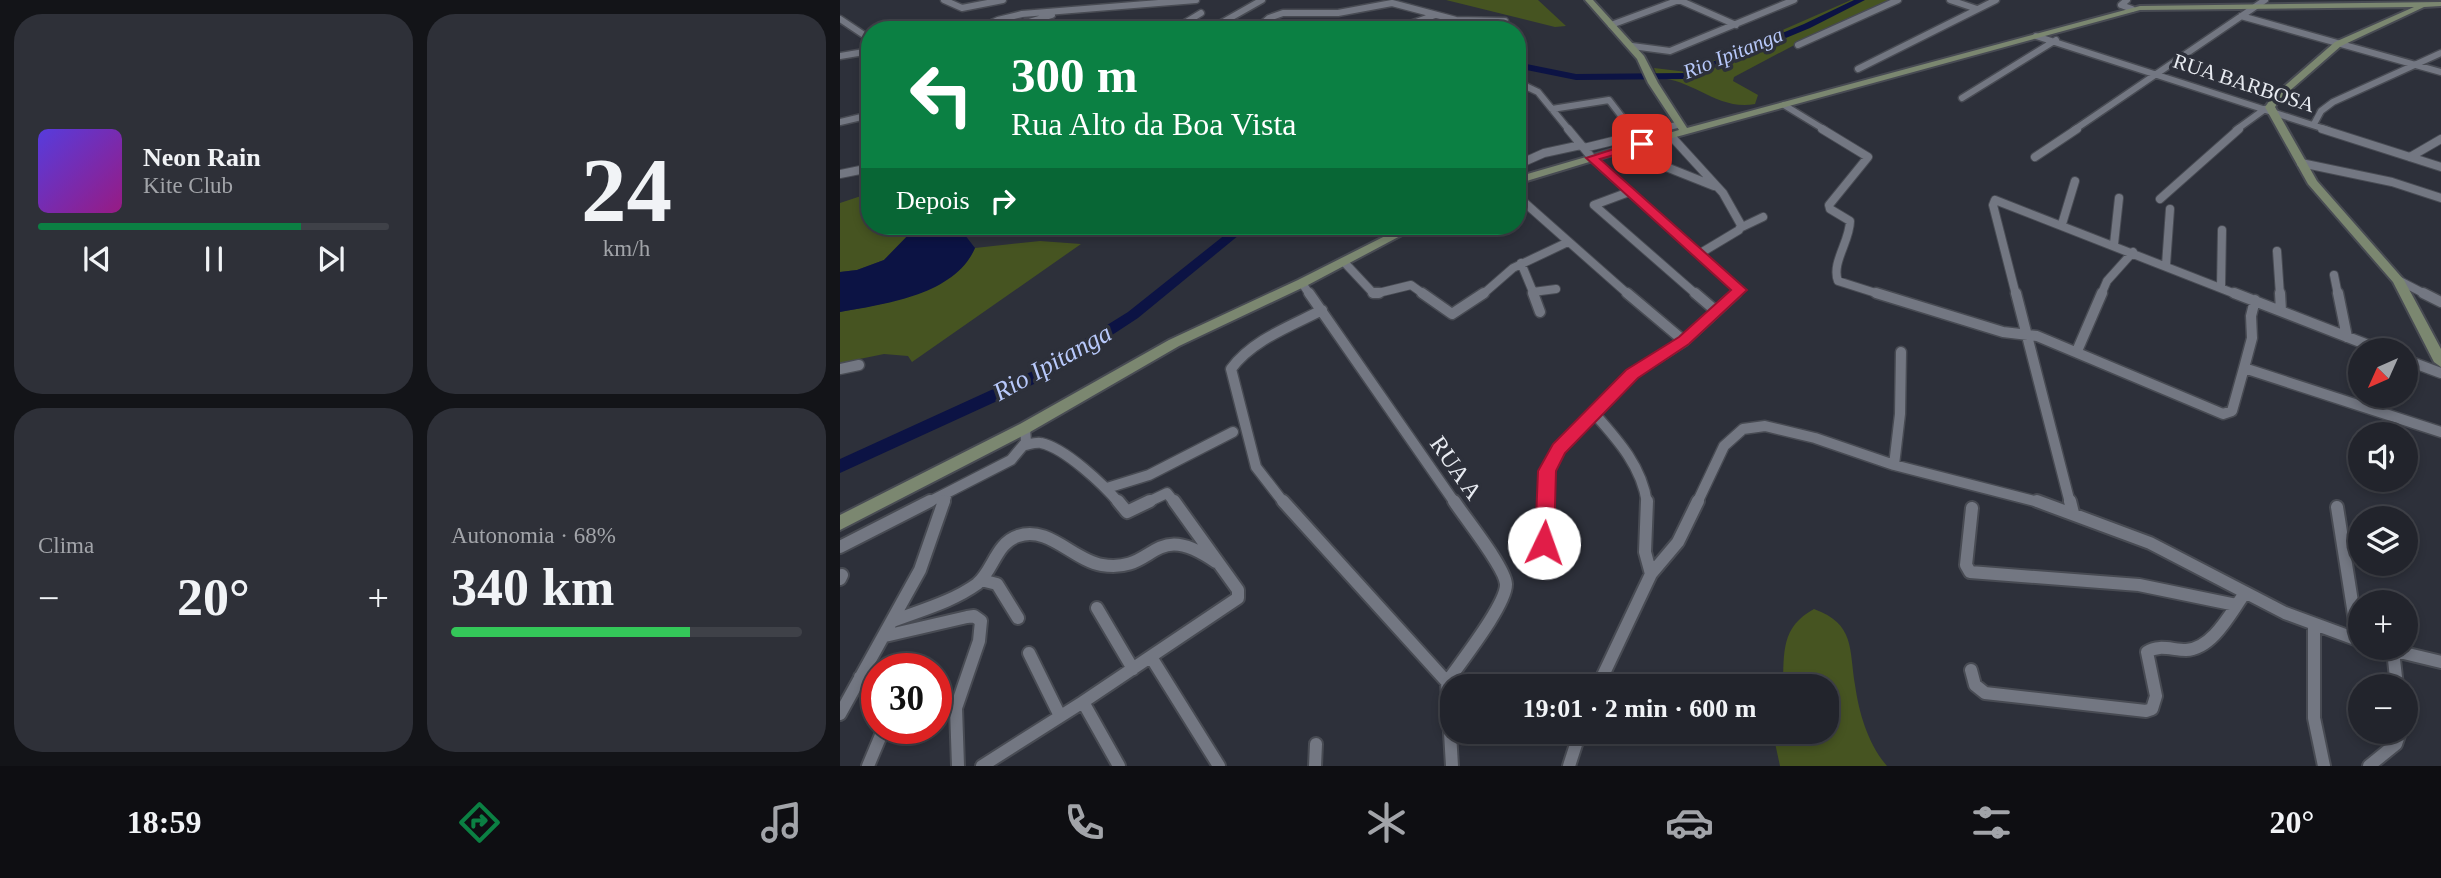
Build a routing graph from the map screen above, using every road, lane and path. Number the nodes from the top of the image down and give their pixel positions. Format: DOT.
graph roads {
  1 [pos="944,0"];
  2 [pos="1003,0"];
  3 [pos="1196,0"];
  4 [pos="1262,0"];
  5 [pos="1679,0"];
  6 [pos="1794,0"];
  7 [pos="1898,0"];
  8 [pos="1950,0"];
  9 [pos="1996,0"];
  10 [pos="1590,1"];
  11 [pos="2124,2"];
  12 [pos="2426,2"];
  13 [pos="2262,3"];
  14 [pos="2441,3"];
  15 [pos="2135,5"];
  16 [pos="1977,9"];
  17 [pos="1056,12"];
  18 [pos="1201,13"];
  19 [pos="1435,15"];
  20 [pos="2108,15"];
  21 [pos="2241,16"];
  22 [pos="840,19"];
  23 [pos="1505,20"];
  24 [pos="997,21"];
  25 [pos="1029,21"];
  26 [pos="1188,21"];
  27 [pos="1225,21"];
  28 [pos="1266,21"];
  29 [pos="1419,21"];
  30 [pos="1611,24"];
  31 [pos="1736,25"];
  32 [pos="861,32"];
  33 [pos="2036,36"];
  34 [pos="2056,40"];
  35 [pos="2338,44"];
  36 [pos="1798,45"];
  37 [pos="1632,46"];
  38 [pos="861,52"];
  39 [pos="2441,52"];
  40 [pos="840,56"];
  41 [pos="2413,65"];
  42 [pos="1858,69"];
  43 [pos="2441,72"];
  44 [pos="2156,73"];
  45 [pos="1526,86"];
  46 [pos="1962,98"];
  47 [pos="1784,105"];
  48 [pos="1552,109"];
  49 [pos="2268,110"];
  50 [pos="861,117"];
  51 [pos="840,122"];
  52 [pos="2314,124"];
  53 [pos="1685,128"];
  54 [pos="1633,136"];
  55 [pos="1671,136"];
  56 [pos="2441,139"];
  57 [pos="1642,144"];
  58 [pos="1583,146"];
  59 [pos="1628,147"];
  60 [pos="2035,157"];
  61 [pos="2410,157"];
  62 [pos="1592,158"];
  63 [pos="1526,161"];
  64 [pos="2301,163"];
  65 [pos="2441,167"];
  66 [pos="861,170"];
  67 [pos="840,174"];
  68 [pos="1526,178"];
  69 [pos="2075,181"];
  70 [pos="1718,187"];
  71 [pos="1629,192"];
  72 [pos="2119,198"];
  73 [pos="2441,198"];
  74 [pos="2160,199"];
  75 [pos="1526,204"];
  76 [pos="2170,209"];
  77 [pos="1763,217"];
  78 [pos="2062,224"];
  79 [pos="1741,228"];
  80 [pos="2222,230"];
  81 [pos="1396,235"];
  82 [pos="1568,242"];
  83 [pos="2114,244"];
  84 [pos="2277,251"];
  85 [pos="2133,252"];
  86 [pos="1699,254"];
  87 [pos="1344,262"];
  88 [pos="1521,263"];
  89 [pos="2166,265"];
  90 [pos="2334,275"];
  91 [pos="2398,280"];
  92 [pos="1303,283"];
  93 [pos="2221,287"];
  94 [pos="1556,289"];
  95 [pos="1533,292"];
  96 [pos="2255,300"];
  97 [pos="2441,302"];
  98 [pos="1322,310"];
  99 [pos="1540,312"];
  100 [pos="1716,312"];
  101 [pos="2281,312"];
  102 [pos="2025,335"];
  103 [pos="2347,337"];
  104 [pos="1684,341"];
  105 [pos="2077,351"];
  106 [pos="1901,352"];
  107 [pos="2441,362"];
  108 [pos="2418,364"];
  109 [pos="859,365"];
  110 [pos="2244,368"];
  111 [pos="840,369"];
  112 [pos="2441,373"];
  113 [pos="1593,412"];
  114 [pos="1025,428"];
  115 [pos="1233,432"];
  116 [pos="2441,432"];
  117 [pos="1024,445"];
  118 [pos="1894,465"];
  119 [pos="1107,488"];
  120 [pos="947,494"];
  121 [pos="2337,507"];
  122 [pos="1972,508"];
  123 [pos="2073,513"];
  124 [pos="840,523"];
  125 [pos="1544,543"];
  126 [pos="840,547"];
  127 [pos="1219,564"];
  128 [pos="1651,574"];
  129 [pos="981,580"];
  130 [pos="2351,590"];
  131 [pos="2245,593"];
  132 [pos="2236,605"];
  133 [pos="1097,608"];
  134 [pos="1018,618"];
  135 [pos="892,621"];
  136 [pos="2314,626"];
  137 [pos="885,636"];
  138 [pos="2348,637"];
  139 [pos="1029,653"];
  140 [pos="2418,656"];
  141 [pos="1151,657"];
  142 [pos="2441,662"];
  143 [pos="1133,669"];
  144 [pos="1970,670"];
  145 [pos="1440,674"];
  146 [pos="1452,674"];
  147 [pos="1604,674"];
  148 [pos="860,677"];
  149 [pos="1083,702"];
  150 [pos="840,714"];
  151 [pos="1060,716"];
  152 [pos="877,744"];
  153 [pos="1316,744"];
  154 [pos="1451,744"];
  155 [pos="1576,744"];
  156 [pos="2396,744"];
  157 [pos="867,766"];
  158 [pos="958,766"];
  159 [pos="982,766"];
  160 [pos="1119,766"];
  161 [pos="1219,766"];
  162 [pos="1315,766"];
  163 [pos="1452,766"];
  164 [pos="1569,766"];
  165 [pos="2324,766"];
  166 [pos="2369,766"];
  1 -- 2 [label="street"];
  3 -- 17 [label="street"];
  4 -- 27 [label="street"];
  5 -- 30 [label="street"];
  5 -- 31 [label="street"];
  6 -- 31 [label="street"];
  7 -- 36 [label="street"];
  8 -- 16 [label="street"];
  9 -- 16 [label="street"];
  10 -- 30 [label="main road"];
  11 -- 15 [label="street"];
  11 -- 20 [label="main road"];
  12 -- 13 [label="main road"];
  12 -- 14 [label="main road"];
  12 -- 35 [label="main road"];
  13 -- 15 [label="main road"];
  13 -- 21 [label="street"];
  15 -- 20 [label="main road"];
  16 -- 42 [label="street"];
  17 -- 24 [label="street"];
  17 -- 25 [label="street"];
  18 -- 26 [label="street"];
  19 -- 23 [label="street"];
  19 -- 28 [label="street"];
  19 -- 29 [label="street"];
  20 -- 33 [label="main road"];
  21 -- 35 [label="street"];
  21 -- 44 [label="street"];
  22 -- 32 [label="street"];
  30 -- 37 [label="main road"];
  31 -- 37 [label="street"];
  33 -- 34 [label="street, RUA BARBOSA"];
  33 -- 47 [label="main road"];
  34 -- 44 [label="street, RUA BARBOSA"];
  34 -- 46 [label="street"];
  35 -- 41 [label="street"];
  35 -- 49 [label="main road"];
  37 -- 53 [label="main road"];
  38 -- 40 [label="street"];
  39 -- 41 [label="street"];
  41 -- 43 [label="street"];
  41 -- 52 [label="street"];
  44 -- 49 [label="street, RUA BARBOSA"];
  44 -- 60 [label="street"];
  45 -- 48 [label="street"];
  47 -- 53 [label="main road"];
  47 -- 102 [label="street"];
  48 -- 54 [label="street"];
  48 -- 58 [label="street"];
  49 -- 52 [label="street, RUA BARBOSA"];
  49 -- 64 [label="main road"];
  49 -- 74 [label="street"];
  50 -- 51 [label="street"];
  52 -- 61 [label="street, RUA BARBOSA"];
  53 -- 54 [label="street"];
  53 -- 55 [label="main road"];
  54 -- 57 [label="street"];
  54 -- 58 [label="street"];
  55 -- 57 [label="main road"];
  55 -- 70 [label="street"];
  56 -- 61 [label="street"];
  57 -- 59 [label="main road"];
  58 -- 62 [label="street"];
  58 -- 63 [label="street"];
  59 -- 62 [label="main road"];
  59 -- 70 [label="street"];
  61 -- 65 [label="street, RUA BARBOSA"];
  62 -- 68 [label="main road"];
  62 -- 71 [label="street"];
  64 -- 73 [label="street"];
  64 -- 91 [label="main road"];
  66 -- 67 [label="street"];
  69 -- 78 [label="street"];
  70 -- 79 [label="street"];
  71 -- 86 [label="street"];
  71 -- 100 [label="street"];
  72 -- 83 [label="street"];
  75 -- 82 [label="street"];
  76 -- 89 [label="street"];
  77 -- 79 [label="street"];
  78 -- 83 [label="street"];
  78 -- 102 [label="street"];
  79 -- 86 [label="street"];
  80 -- 93 [label="street"];
  81 -- 87 [label="main road"];
  82 -- 88 [label="street"];
  82 -- 104 [label="street"];
  83 -- 85 [label="street"];
  84 -- 101 [label="street"];
  85 -- 89 [label="street"];
  85 -- 105 [label="street"];
  86 -- 100 [label="street"];
  87 -- 88 [label="street"];
  87 -- 92 [label="main road"];
  88 -- 95 [label="street"];
  89 -- 93 [label="street"];
  90 -- 103 [label="street"];
  91 -- 97 [label="street"];
  91 -- 107 [label="main road"];
  92 -- 98 [label="street, RUA A"];
  92 -- 114 [label="main road"];
  93 -- 96 [label="street"];
  94 -- 95 [label="street"];
  95 -- 99 [label="street"];
  96 -- 101 [label="street"];
  96 -- 110 [label="street"];
  98 -- 145 [label="street"];
  98 -- 146 [label="street, RUA A"];
  100 -- 104 [label="street"];
  101 -- 103 [label="street"];
  102 -- 105 [label="street"];
  102 -- 123 [label="street"];
  104 -- 113 [label="street"];
  105 -- 110 [label="street"];
  106 -- 118 [label="street"];
  108 -- 112 [label="street"];
  109 -- 111 [label="street"];
  110 -- 116 [label="street"];
  113 -- 125 [label="street"];
  113 -- 128 [label="street"];
  114 -- 117 [label="street"];
  114 -- 124 [label="main road"];
  115 -- 119 [label="street"];
  117 -- 119 [label="street"];
  117 -- 120 [label="street"];
  118 -- 123 [label="street"];
  118 -- 128 [label="street"];
  119 -- 127 [label="street"];
  120 -- 126 [label="street"];
  120 -- 135 [label="street"];
  121 -- 130 [label="street"];
  122 -- 132 [label="street"];
  123 -- 131 [label="street"];
  127 -- 129 [label="street"];
  127 -- 141 [label="street"];
  128 -- 147 [label="street"];
  129 -- 134 [label="street"];
  129 -- 135 [label="street"];
  131 -- 132 [label="street"];
  131 -- 136 [label="street"];
  132 -- 144 [label="street"];
  133 -- 143 [label="street"];
  135 -- 137 [label="street"];
  136 -- 138 [label="street"];
  136 -- 165 [label="street"];
  137 -- 148 [label="street"];
  137 -- 158 [label="street"];
  139 -- 151 [label="street"];
  140 -- 142 [label="street"];
  141 -- 143 [label="street"];
  141 -- 161 [label="street"];
  143 -- 149 [label="street"];
  148 -- 150 [label="street"];
  149 -- 151 [label="street"];
  149 -- 160 [label="street"];
  151 -- 159 [label="street"];
  152 -- 157 [label="street"];
  153 -- 162 [label="street"];
  154 -- 163 [label="street"];
  155 -- 164 [label="street"];
  156 -- 166 [label="street"];
}
